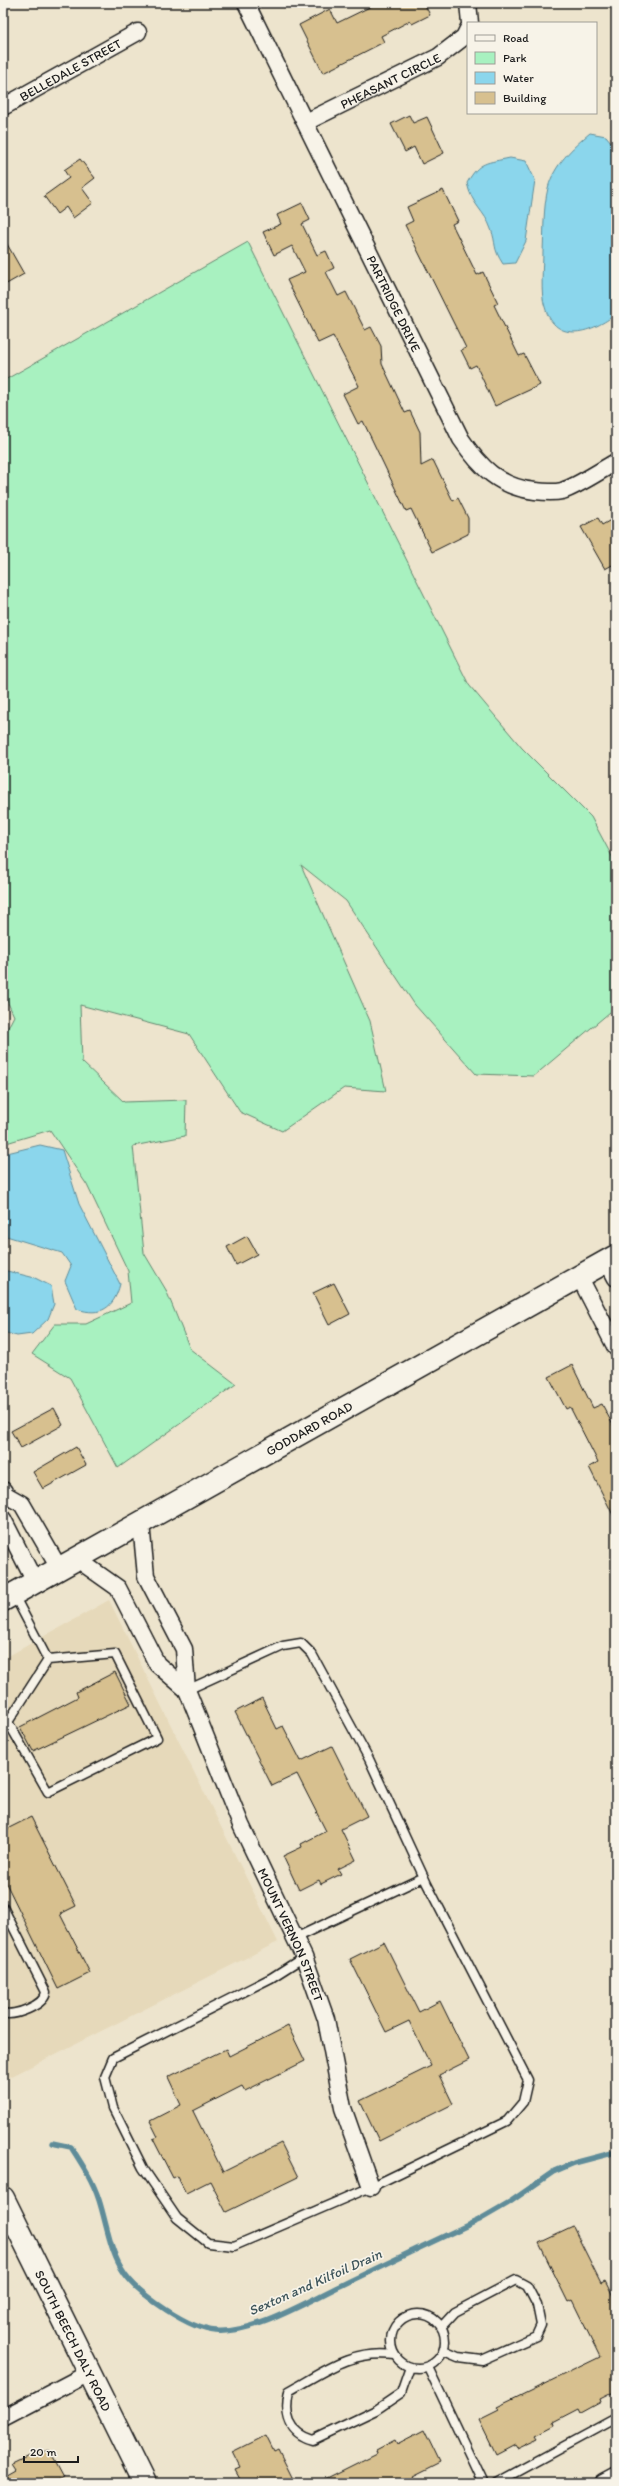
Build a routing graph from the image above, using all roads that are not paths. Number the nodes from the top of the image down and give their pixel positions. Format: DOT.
graph roads {
  1 [pos="246,3"];
  2 [pos="468,3"];
  3 [pos="470,22"];
  4 [pos="467,31"];
  5 [pos="138,32"];
  6 [pos="3,107"];
  7 [pos="306,122"];
  8 [pos="616,462"];
  9 [pos="613,1265"];
  10 [pos="579,1276"];
  11 [pos="616,1348"];
  12 [pos="4,1497"];
  13 [pos="3,1519"];
  14 [pos="141,1523"];
  15 [pos="68,1564"];
  16 [pos="35,1582"];
  17 [pos="8,1597"];
  18 [pos="48,1660"];
  19 [pos="187,1690"];
  20 [pos="424,1877"];
  21 [pos="3,1907"];
  22 [pos="295,1938"];
  23 [pos="304,1957"];
  24 [pos="3,2013"];
  25 [pos="371,2187"];
  26 [pos="3,2198"];
  27 [pos="442,2326"];
  28 [pos="444,2351"];
  29 [pos="394,2354"];
  30 [pos="410,2367"];
  31 [pos="428,2367"];
  32 [pos="91,2372"];
  33 [pos="3,2418"];
  34 [pos="616,2418"];
  35 [pos="616,2476"];
  36 [pos="144,2483"];
  37 [pos="482,2483"];
  38 [pos="496,2483"];
  39 [pos="603,2483"];
  1 -- 7 [label="street, PARTRIDGE DRIVE"];
  2 -- 3 [label="street"];
  4 -- 7 [label="street, PHEASANT CIRCLE"];
  5 -- 6 [label="street, BELLEDALE STREET"];
  7 -- 8 [label="street, PARTRIDGE DRIVE"];
  9 -- 10 [label="main road, GODDARD ROAD"];
  10 -- 11 [label="street"];
  10 -- 14 [label="main road, GODDARD ROAD"];
  12 -- 15 [label="street"];
  13 -- 16 [label="street"];
  14 -- 15 [label="main road, GODDARD ROAD"];
  14 -- 19 [label="street, MOUNT VERNON STREET"];
  15 -- 16 [label="main road, GODDARD ROAD"];
  15 -- 19 [label="street, MOUNT VERNON STREET"];
  16 -- 17 [label="main road, GODDARD ROAD"];
  17 -- 18 [label="lane"];
  18 -- 18 [label="lane"];
  19 -- 20 [label="lane"];
  19 -- 22 [label="street, MOUNT VERNON STREET"];
  20 -- 22 [label="lane"];
  20 -- 25 [label="lane"];
  21 -- 24 [label="lane"];
  22 -- 23 [label="street, MOUNT VERNON STREET"];
  23 -- 25 [label="street, MOUNT VERNON STREET"];
  23 -- 25 [label="lane"];
  26 -- 32 [label="main road, SOUTH BEECH DALY ROAD"];
  27 -- 28 [label="lane"];
  27 -- 28 [label="lane"];
  27 -- 29 [label="lane"];
  28 -- 31 [label="lane"];
  29 -- 30 [label="lane"];
  29 -- 30 [label="lane"];
  30 -- 31 [label="lane"];
  31 -- 37 [label="lane"];
  32 -- 33 [label="street"];
  32 -- 36 [label="main road, SOUTH BEECH DALY ROAD"];
  34 -- 38 [label="lane"];
  35 -- 39 [label="street"];
}
